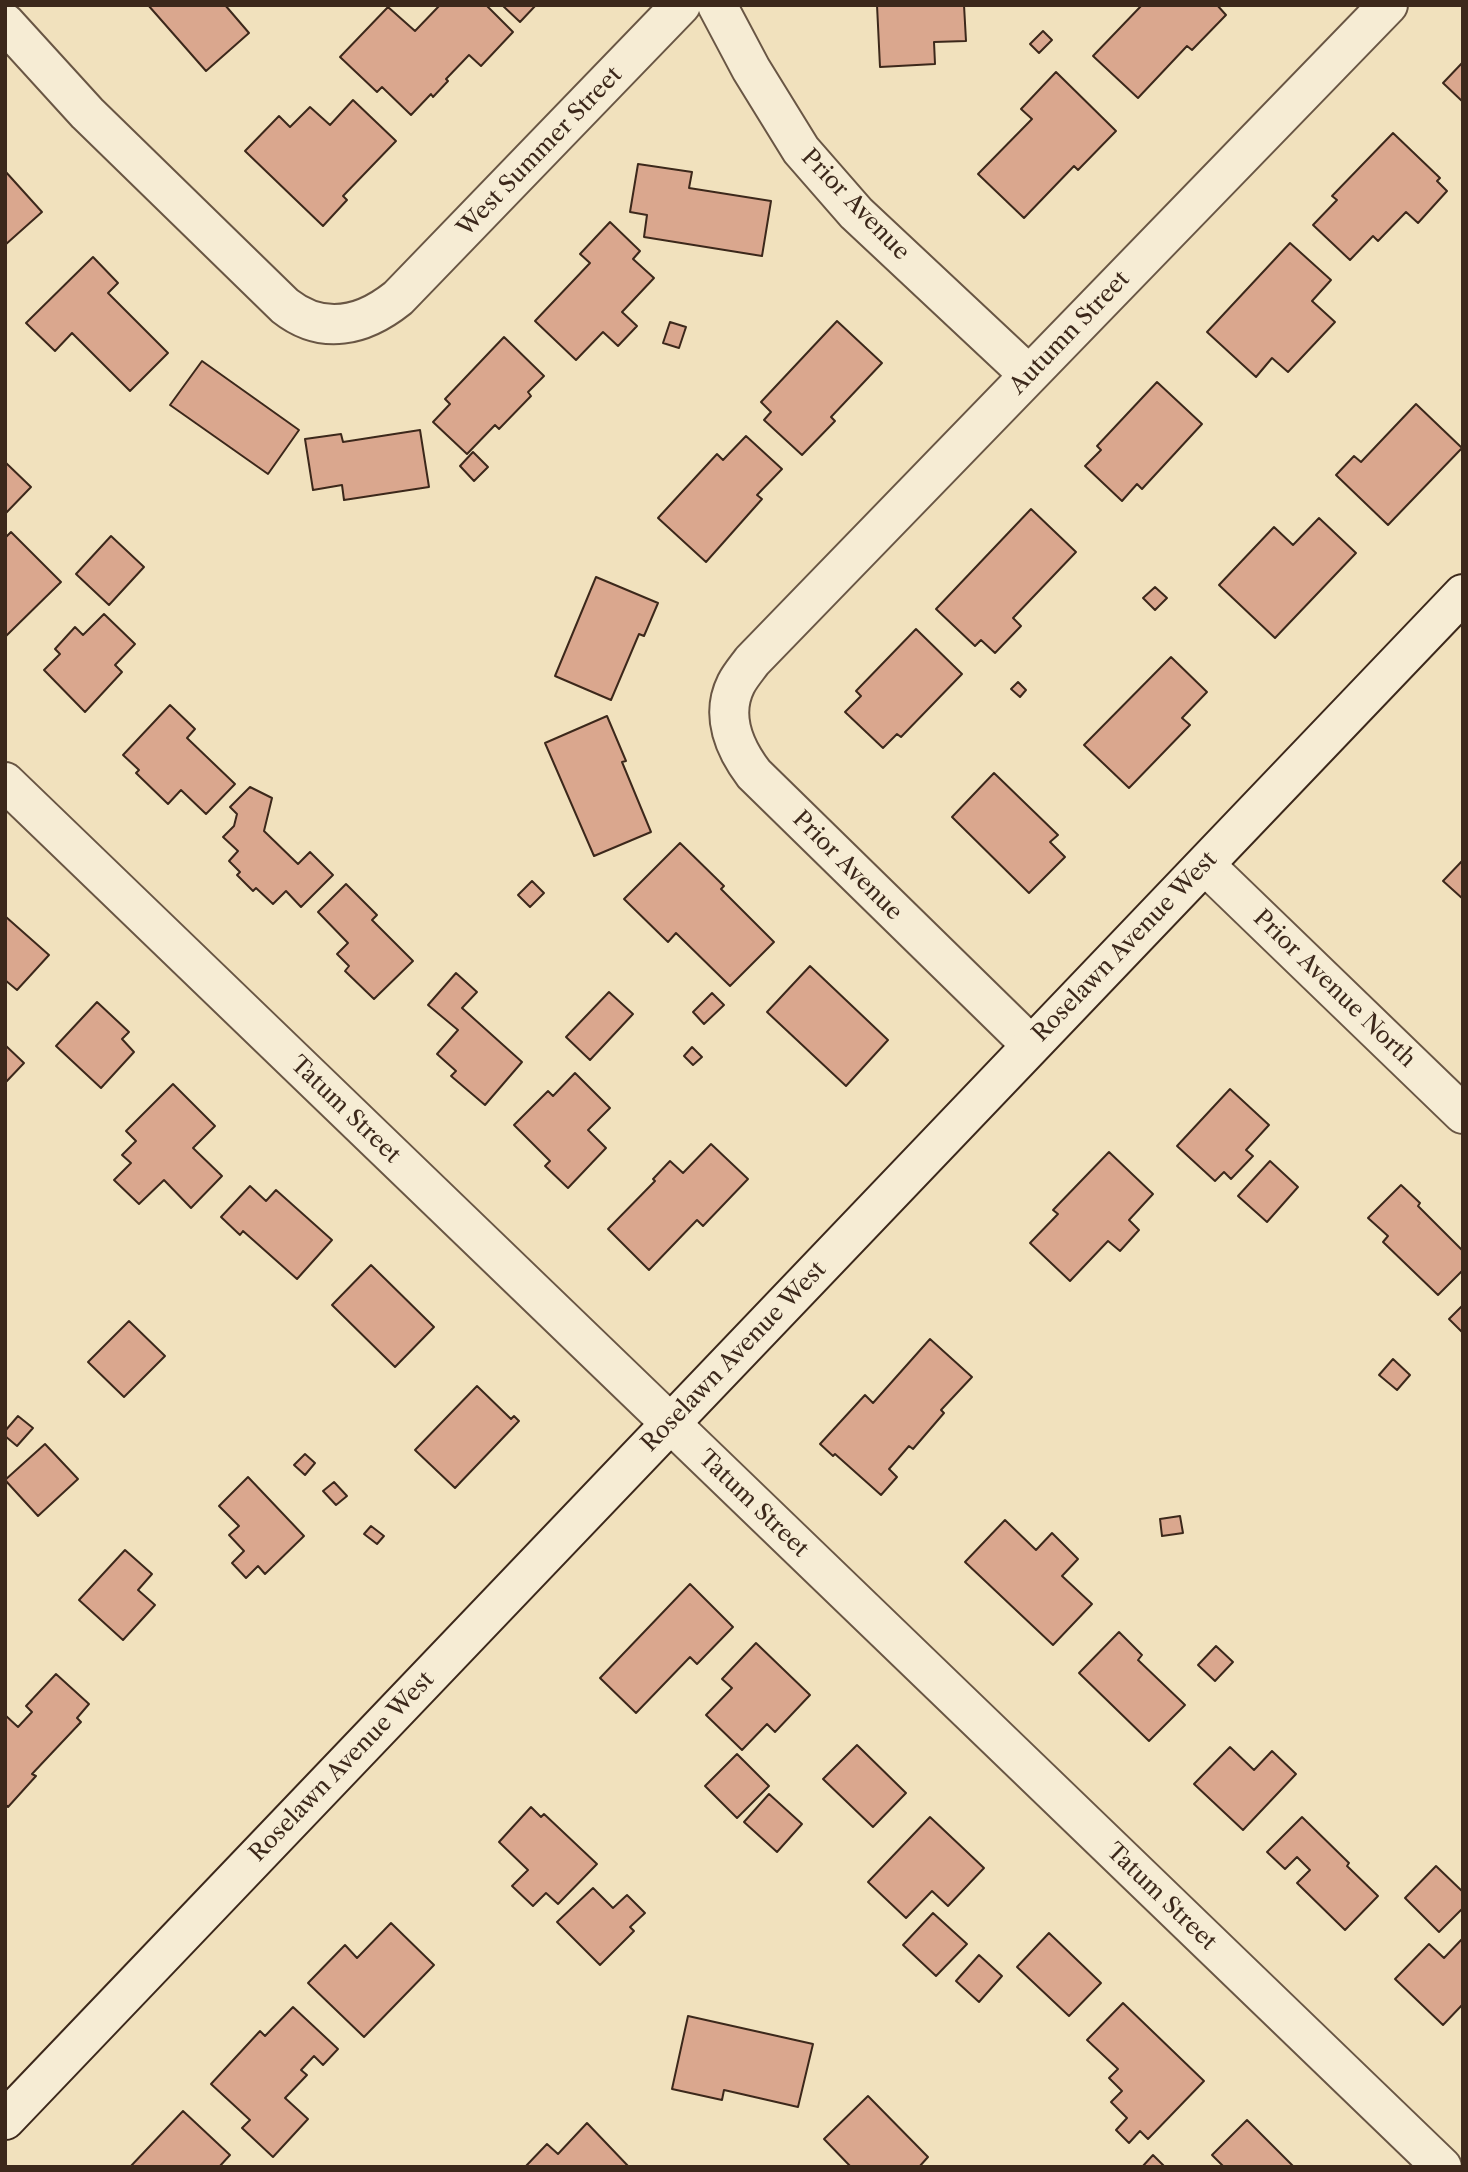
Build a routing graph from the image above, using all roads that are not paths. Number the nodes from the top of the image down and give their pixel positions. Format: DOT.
graph roads {
  1 [pos="681,5"];
  2 [pos="717,5"];
  3 [pos="1388,5"];
  4 [pos="5,23"];
  5 [pos="1029,375"];
  6 [pos="1463,594"];
  7 [pos="752,661"];
  8 [pos="5,782"];
  9 [pos="1205,865"];
  10 [pos="1031,1045"];
  11 [pos="1463,1114"];
  12 [pos="669,1424"];
  13 [pos="5,2120"];
  14 [pos="1442,2167"];
  1 -- 4 [label="street, West Summer Street"];
  2 -- 5 [label="street, Prior Avenue"];
  3 -- 5 [label="street, Autumn Street"];
  5 -- 7 [label="street, Autumn Street"];
  6 -- 9 [label="street, Roselawn Avenue West"];
  7 -- 10 [label="street, Prior Avenue"];
  8 -- 12 [label="street, Tatum Street"];
  9 -- 10 [label="street, Roselawn Avenue West"];
  9 -- 11 [label="street, Prior Avenue North"];
  10 -- 12 [label="street, Roselawn Avenue West"];
  12 -- 13 [label="street, Roselawn Avenue West"];
  12 -- 14 [label="street, Tatum Street"];
}
